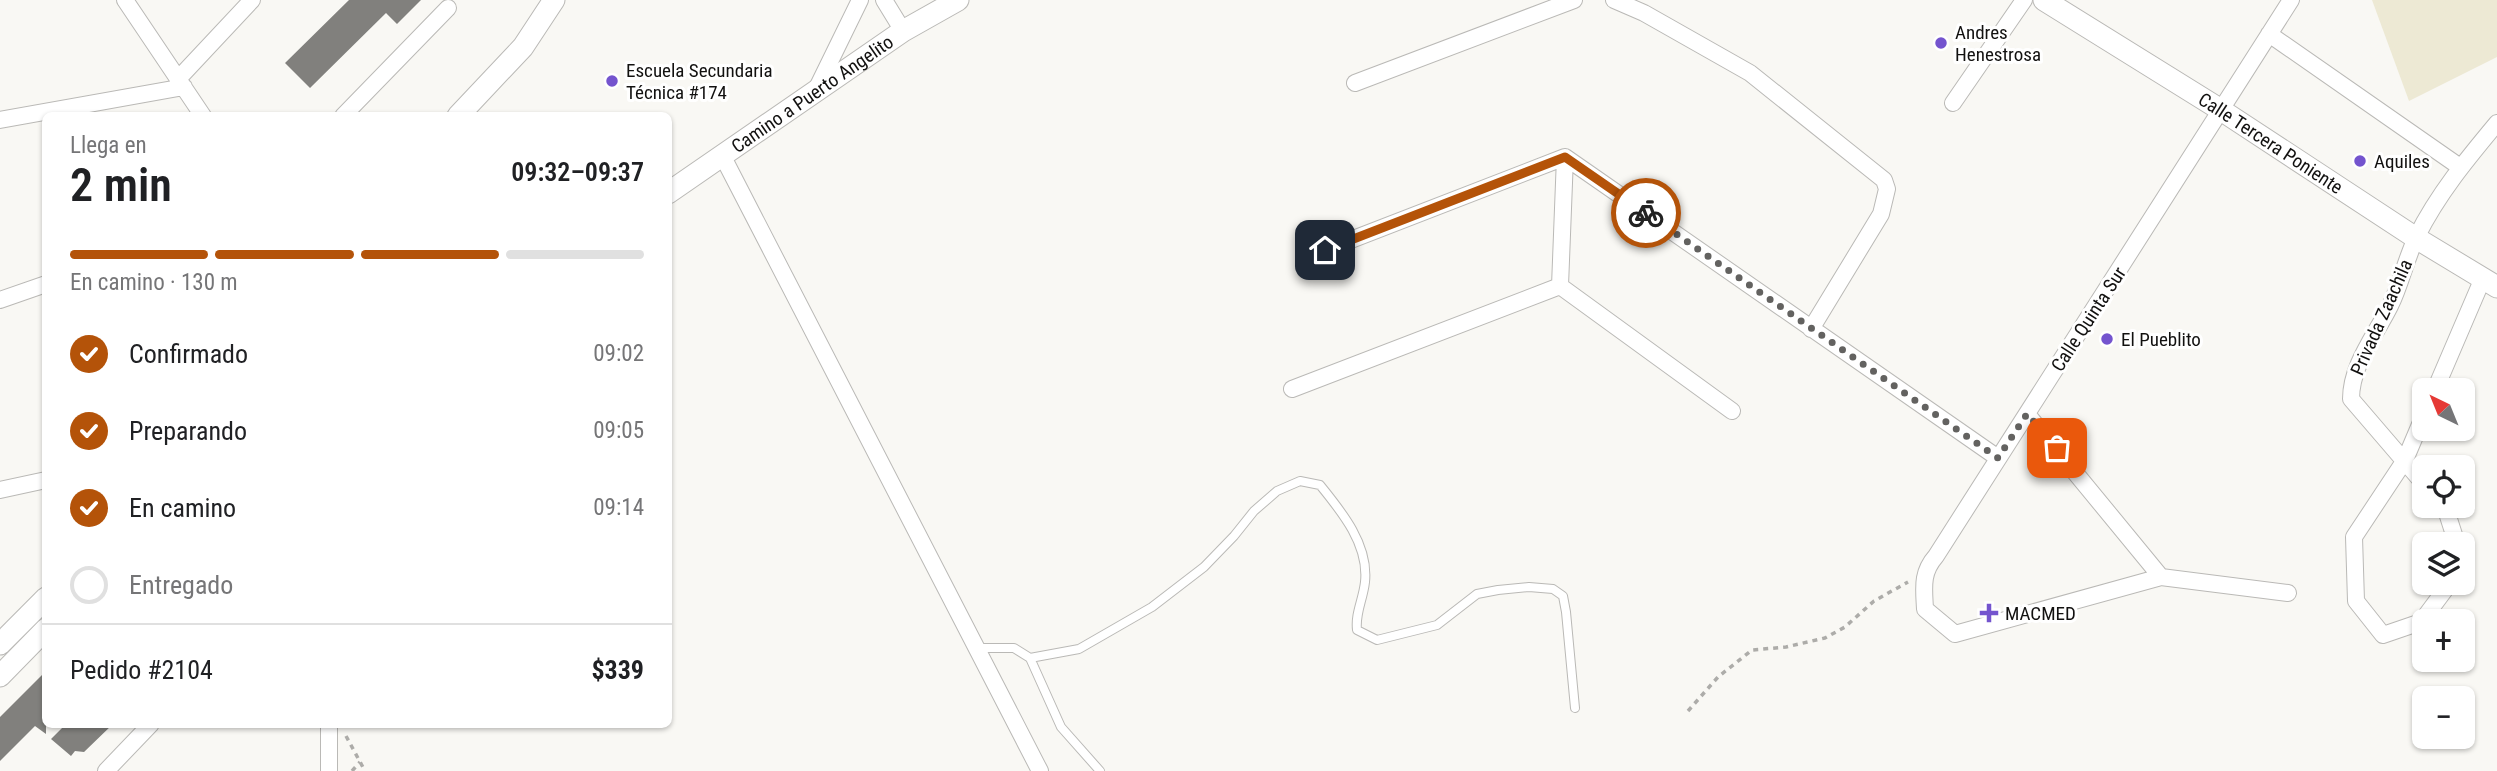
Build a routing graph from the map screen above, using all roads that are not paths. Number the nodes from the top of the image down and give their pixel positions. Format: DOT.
graph roads {
  1 [pos="125,0"];
  2 [pos="253,0"];
  3 [pos="554,0"];
  4 [pos="860,0"];
  5 [pos="884,0"];
  6 [pos="958,0"];
  7 [pos="1574,0"];
  8 [pos="1614,0"];
  9 [pos="2024,0"];
  10 [pos="2043,0"];
  11 [pos="2291,0"];
  12 [pos="448,8"];
  13 [pos="903,31"];
  14 [pos="2269,34"];
  15 [pos="181,83"];
  16 [pos="1355,83"];
  17 [pos="813,95"];
  18 [pos="1954,103"];
  19 [pos="2221,110"];
  20 [pos="200,112"];
  21 [pos="347,112"];
  22 [pos="462,112"];
  23 [pos="0,120"];
  24 [pos="2497,123"];
  25 [pos="723,157"];
  26 [pos="1565,157"];
  27 [pos="2460,167"];
  28 [pos="672,190"];
  29 [pos="2416,238"];
  30 [pos="1325,250"];
  31 [pos="2490,282"];
  32 [pos="42,285"];
  33 [pos="1560,286"];
  34 [pos="0,300"];
  35 [pos="1811,329"];
  36 [pos="2441,378"];
  37 [pos="1292,389"];
  38 [pos="1732,411"];
  39 [pos="2027,414"];
  40 [pos="2412,441"];
  41 [pos="1998,458"];
  42 [pos="2404,460"];
  43 [pos="2412,470"];
  44 [pos="42,481"];
  45 [pos="0,490"];
  46 [pos="2161,576"];
  47 [pos="2288,593"];
  48 [pos="2441,595"];
  49 [pos="42,602"];
  50 [pos="42,633"];
  51 [pos="0,644"];
  52 [pos="978,648"];
  53 [pos="1030,659"];
  54 [pos="0,676"];
  55 [pos="1575,708"];
  56 [pos="147,728"];
  57 [pos="335,728"];
  58 [pos="106,771"];
  59 [pos="329,771"];
  60 [pos="1040,771"];
  61 [pos="1100,771"];
  1 -- 15 [label="street"];
  2 -- 15 [label="street"];
  3 -- 22 [label="street"];
  4 -- 17 [label="street"];
  5 -- 13 [label="street"];
  6 -- 13 [label="street, Camino a Puerto Angelito"];
  7 -- 16 [label="street"];
  8 -- 35 [label="street"];
  9 -- 18 [label="street"];
  10 -- 19 [label="street, Calle Tercera Poniente"];
  11 -- 14 [label="street, Calle Quinta Sur"];
  12 -- 21 [label="street"];
  13 -- 17 [label="street, Camino a Puerto Angelito"];
  14 -- 19 [label="street, Calle Quinta Sur"];
  14 -- 27 [label="street"];
  15 -- 20 [label="street"];
  15 -- 23 [label="street"];
  17 -- 25 [label="street, Camino a Puerto Angelito"];
  19 -- 29 [label="street, Calle Tercera Poniente"];
  19 -- 39 [label="street, Calle Quinta Sur"];
  24 -- 27 [label="street, Privada Zaachila"];
  25 -- 28 [label="street, Camino a Puerto Angelito"];
  25 -- 52 [label="street"];
  26 -- 30 [label="street"];
  26 -- 33 [label="street"];
  26 -- 35 [label="street"];
  27 -- 29 [label="street, Privada Zaachila"];
  29 -- 31 [label="street, Calle Tercera Poniente"];
  29 -- 42 [label="street, Privada Zaachila"];
  31 -- 36 [label="street"];
  32 -- 34 [label="street"];
  33 -- 37 [label="street"];
  33 -- 38 [label="street"];
  35 -- 41 [label="street"];
  39 -- 41 [label="street, Calle Quinta Sur"];
  39 -- 46 [label="street"];
  40 -- 42 [label="street"];
  41 -- 46 [label="street, Calle Quinta Sur"];
  42 -- 43 [label="street, Privada Zaachila"];
  42 -- 48 [label="street"];
  44 -- 45 [label="street"];
  46 -- 47 [label="street"];
  49 -- 51 [label="street"];
  50 -- 54 [label="street"];
  52 -- 53 [label="lane"];
  52 -- 60 [label="street"];
  53 -- 55 [label="lane"];
  53 -- 61 [label="lane"];
  56 -- 58 [label="street"];
  57 -- 59 [label="street"];
}
